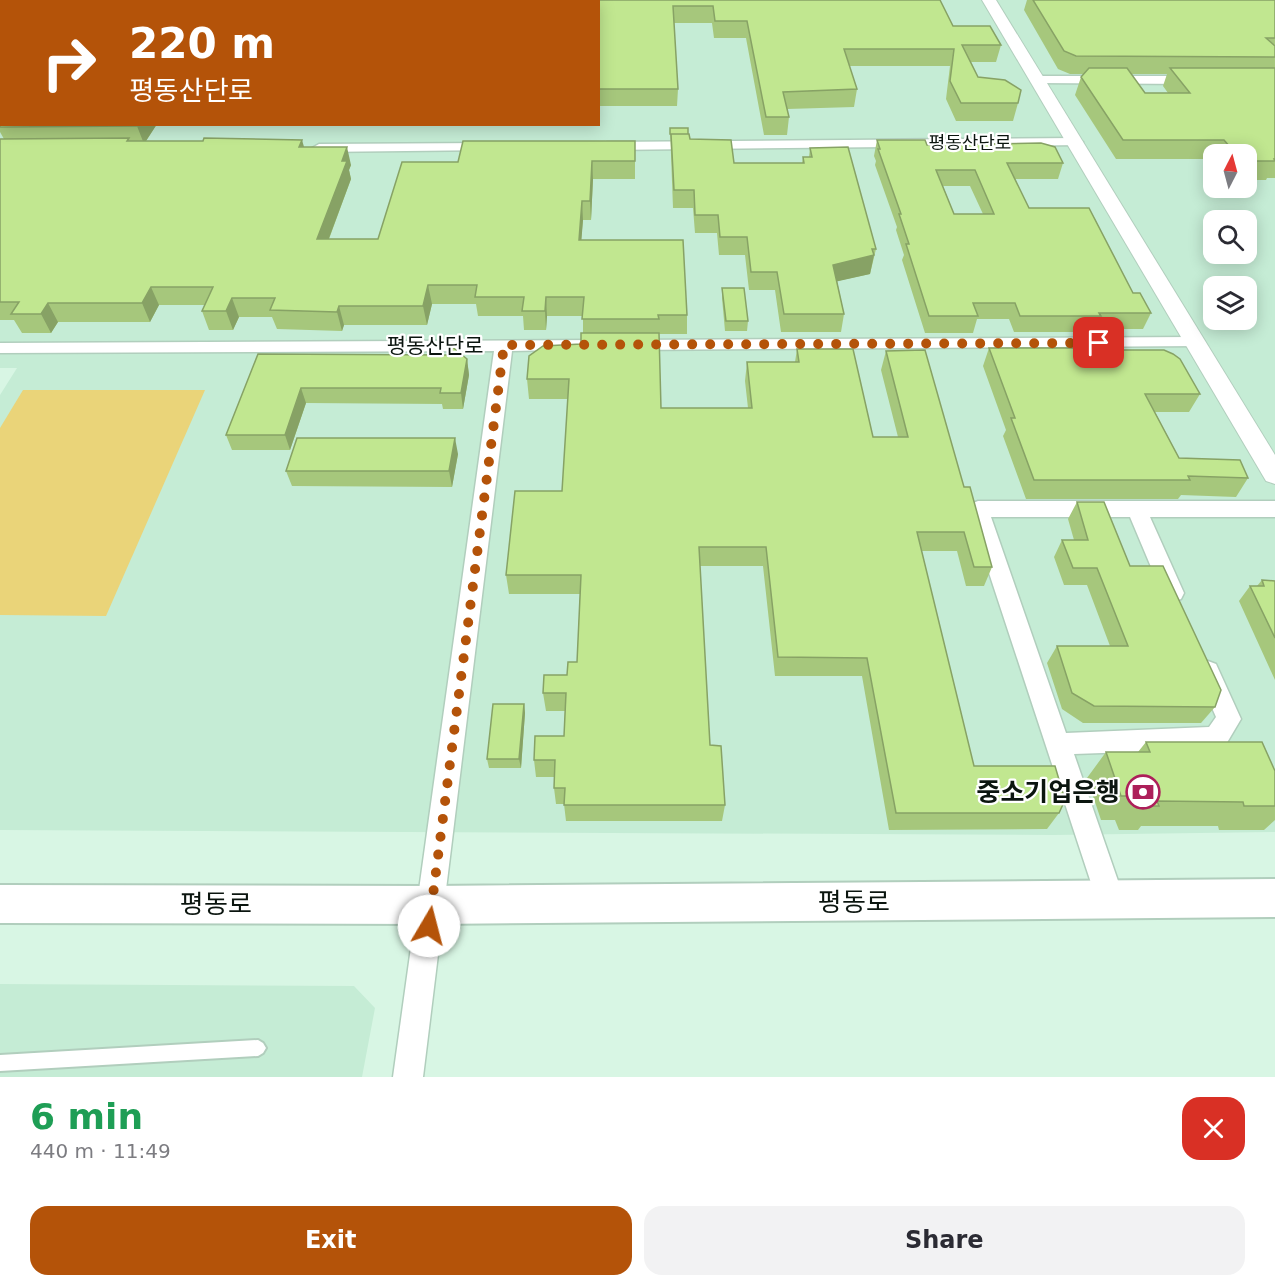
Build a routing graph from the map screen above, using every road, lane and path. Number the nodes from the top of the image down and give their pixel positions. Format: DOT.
graph roads {
  1 [pos="989,0"];
  2 [pos="1039,80"];
  3 [pos="1204,80"];
  4 [pos="1076,142"];
  5 [pos="508,146"];
  6 [pos="590,146"];
  7 [pos="306,148"];
  8 [pos="1194,342"];
  9 [pos="504,345"];
  10 [pos="0,348"];
  11 [pos="1275,475"];
  12 [pos="1275,509"];
  13 [pos="1137,510"];
  14 [pos="1183,615"];
  15 [pos="1197,646"];
  16 [pos="1059,744"];
  17 [pos="1275,898"];
  18 [pos="1111,901"];
  19 [pos="0,903"];
  20 [pos="432,905"];
  21 [pos="258,1048"];
  22 [pos="0,1063"];
  23 [pos="408,1077"];
  1 -- 2 [label="street"];
  2 -- 3 [label="street"];
  2 -- 4 [label="street"];
  4 -- 6 [label="street, 평동산단로"];
  4 -- 8 [label="street"];
  5 -- 7 [label="street"];
  8 -- 9 [label="street, 평동산단로"];
  8 -- 11 [label="street"];
  9 -- 10 [label="street, 평동산단로"];
  9 -- 20 [label="street"];
  12 -- 13 [label="street"];
  13 -- 14 [label="street"];
  13 -- 16 [label="street"];
  15 -- 16 [label="street"];
  16 -- 18 [label="street"];
  17 -- 18 [label="main road, 평동로"];
  18 -- 20 [label="main road, 평동로"];
  19 -- 20 [label="main road, 평동로"];
  20 -- 23 [label="street"];
  21 -- 22 [label="lane"];
}
